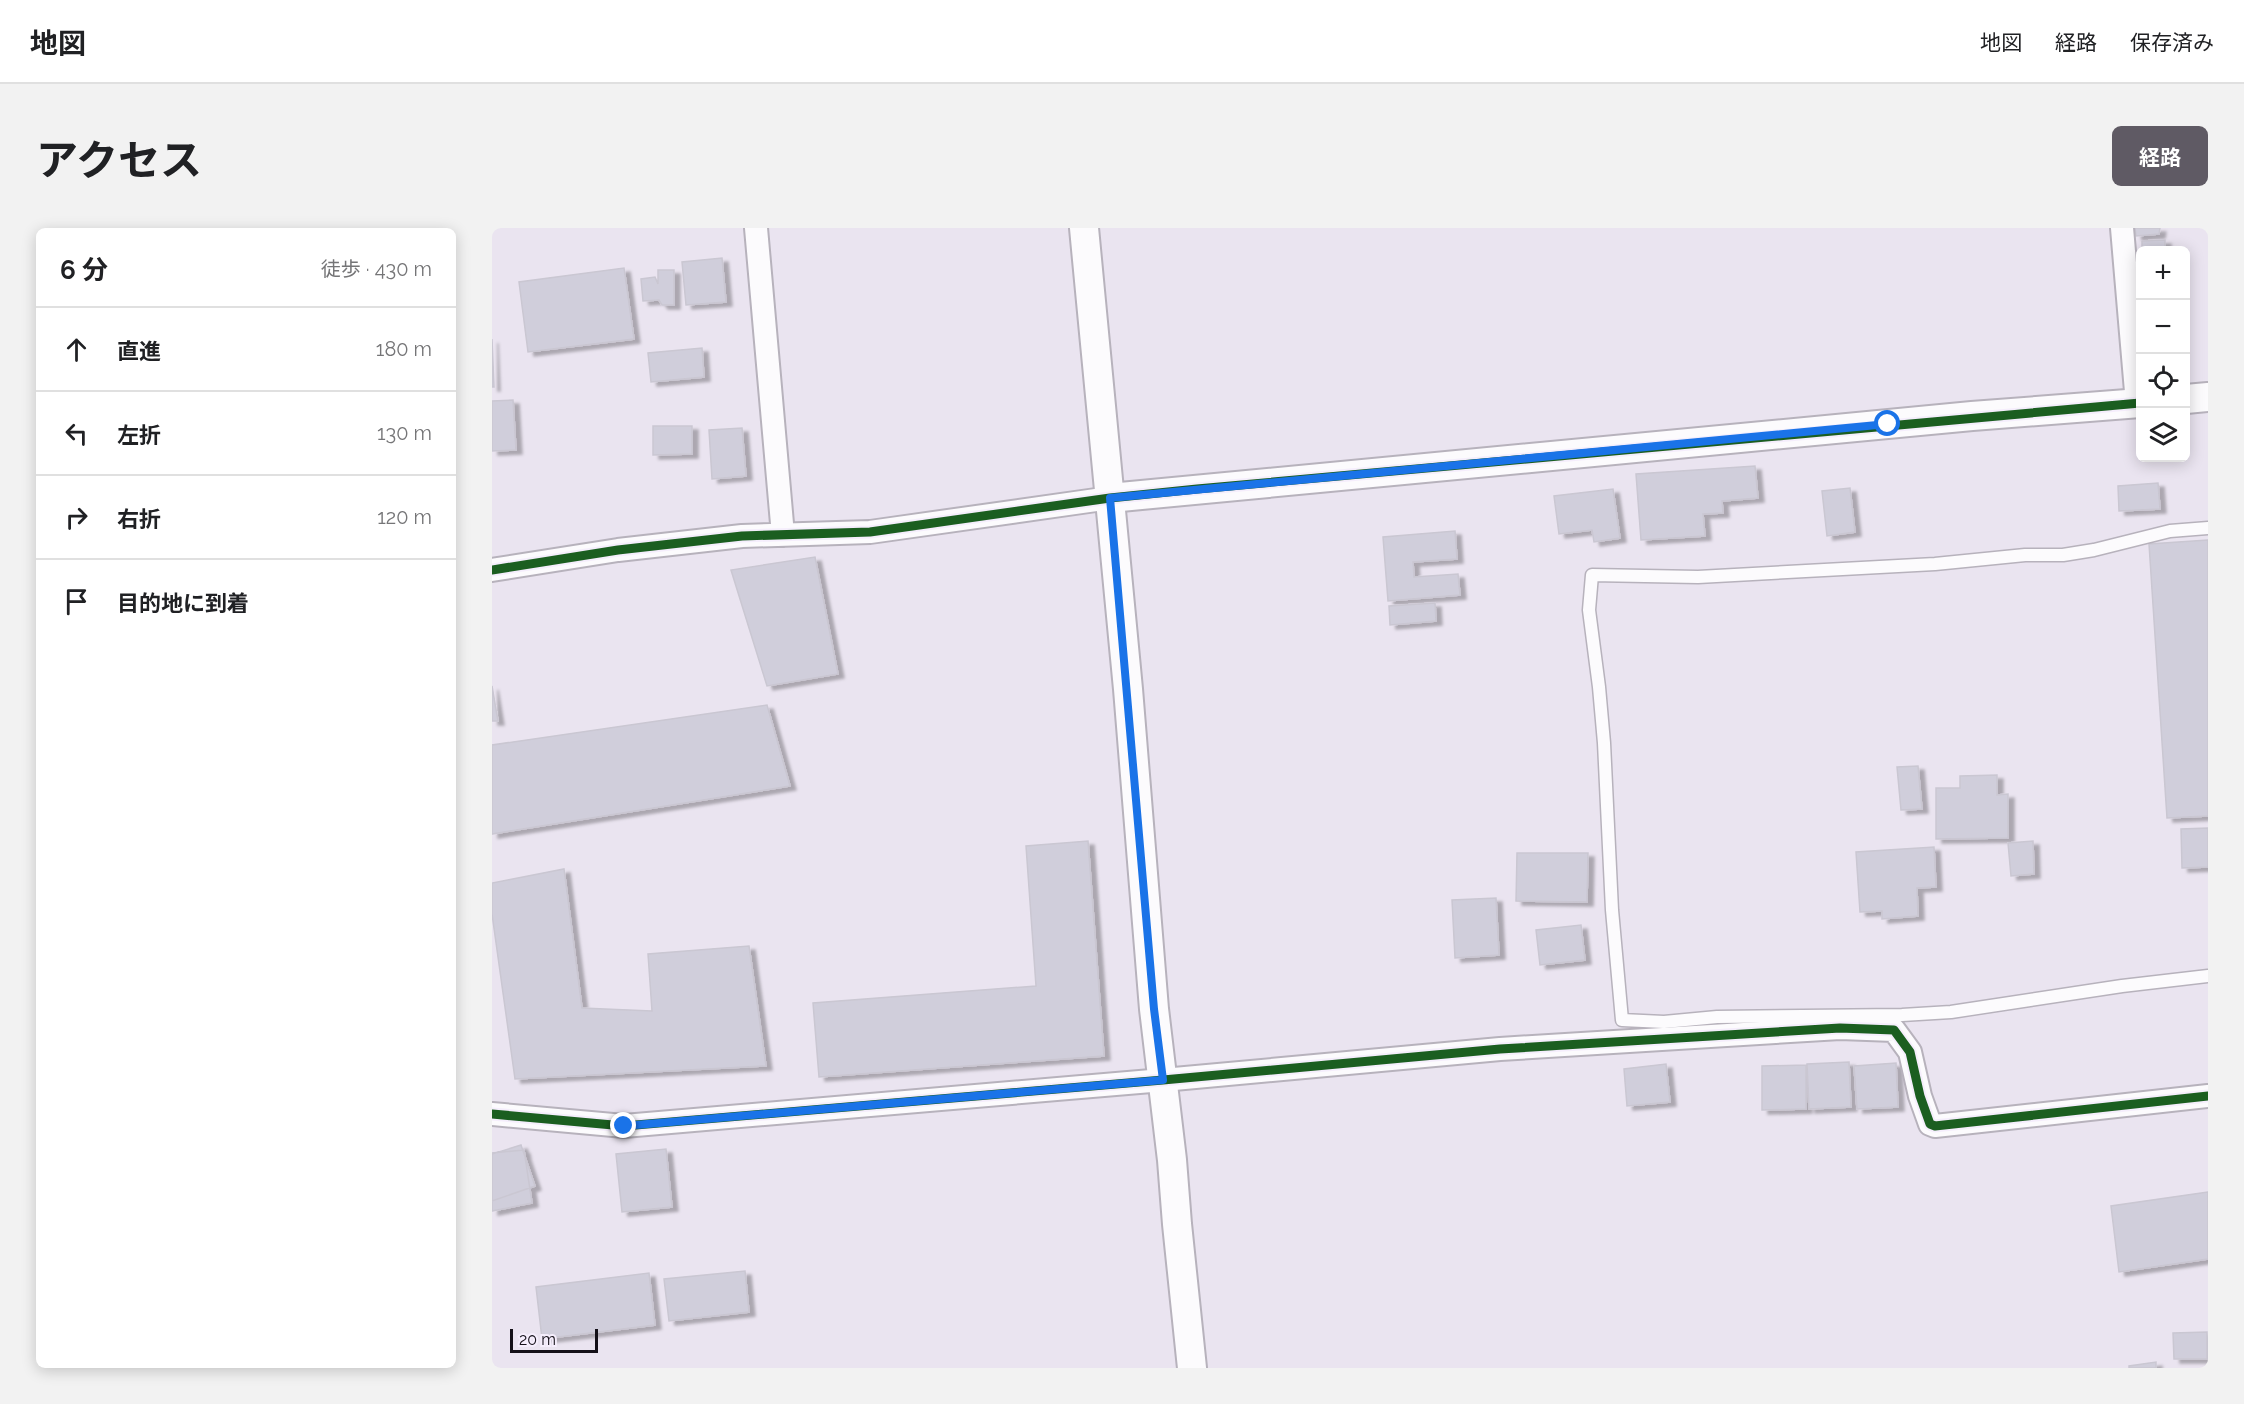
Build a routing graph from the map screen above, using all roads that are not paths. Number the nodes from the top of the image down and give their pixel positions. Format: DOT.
graph roads {
  1 [pos="756,228"];
  2 [pos="1084,228"];
  3 [pos="2122,228"];
  4 [pos="2136,372"];
  5 [pos="2208,397"];
  6 [pos="2190,399"];
  7 [pos="2136,403"];
  8 [pos="1110,498"];
  9 [pos="2208,528"];
  10 [pos="783,535"];
  11 [pos="492,570"];
  12 [pos="2208,976"];
  13 [pos="1163,1080"];
  14 [pos="2208,1096"];
  15 [pos="492,1114"];
  16 [pos="1192,1368"];
  1 -- 10 [label="street"];
  2 -- 8 [label="street"];
  3 -- 4 [label="street"];
  5 -- 6 [label="street"];
  7 -- 8 [label="street"];
  8 -- 10 [label="street"];
  8 -- 13 [label="street"];
  9 -- 12 [label="lane"];
  10 -- 11 [label="street"];
  13 -- 14 [label="street"];
  13 -- 15 [label="street"];
  13 -- 16 [label="street"];
}
